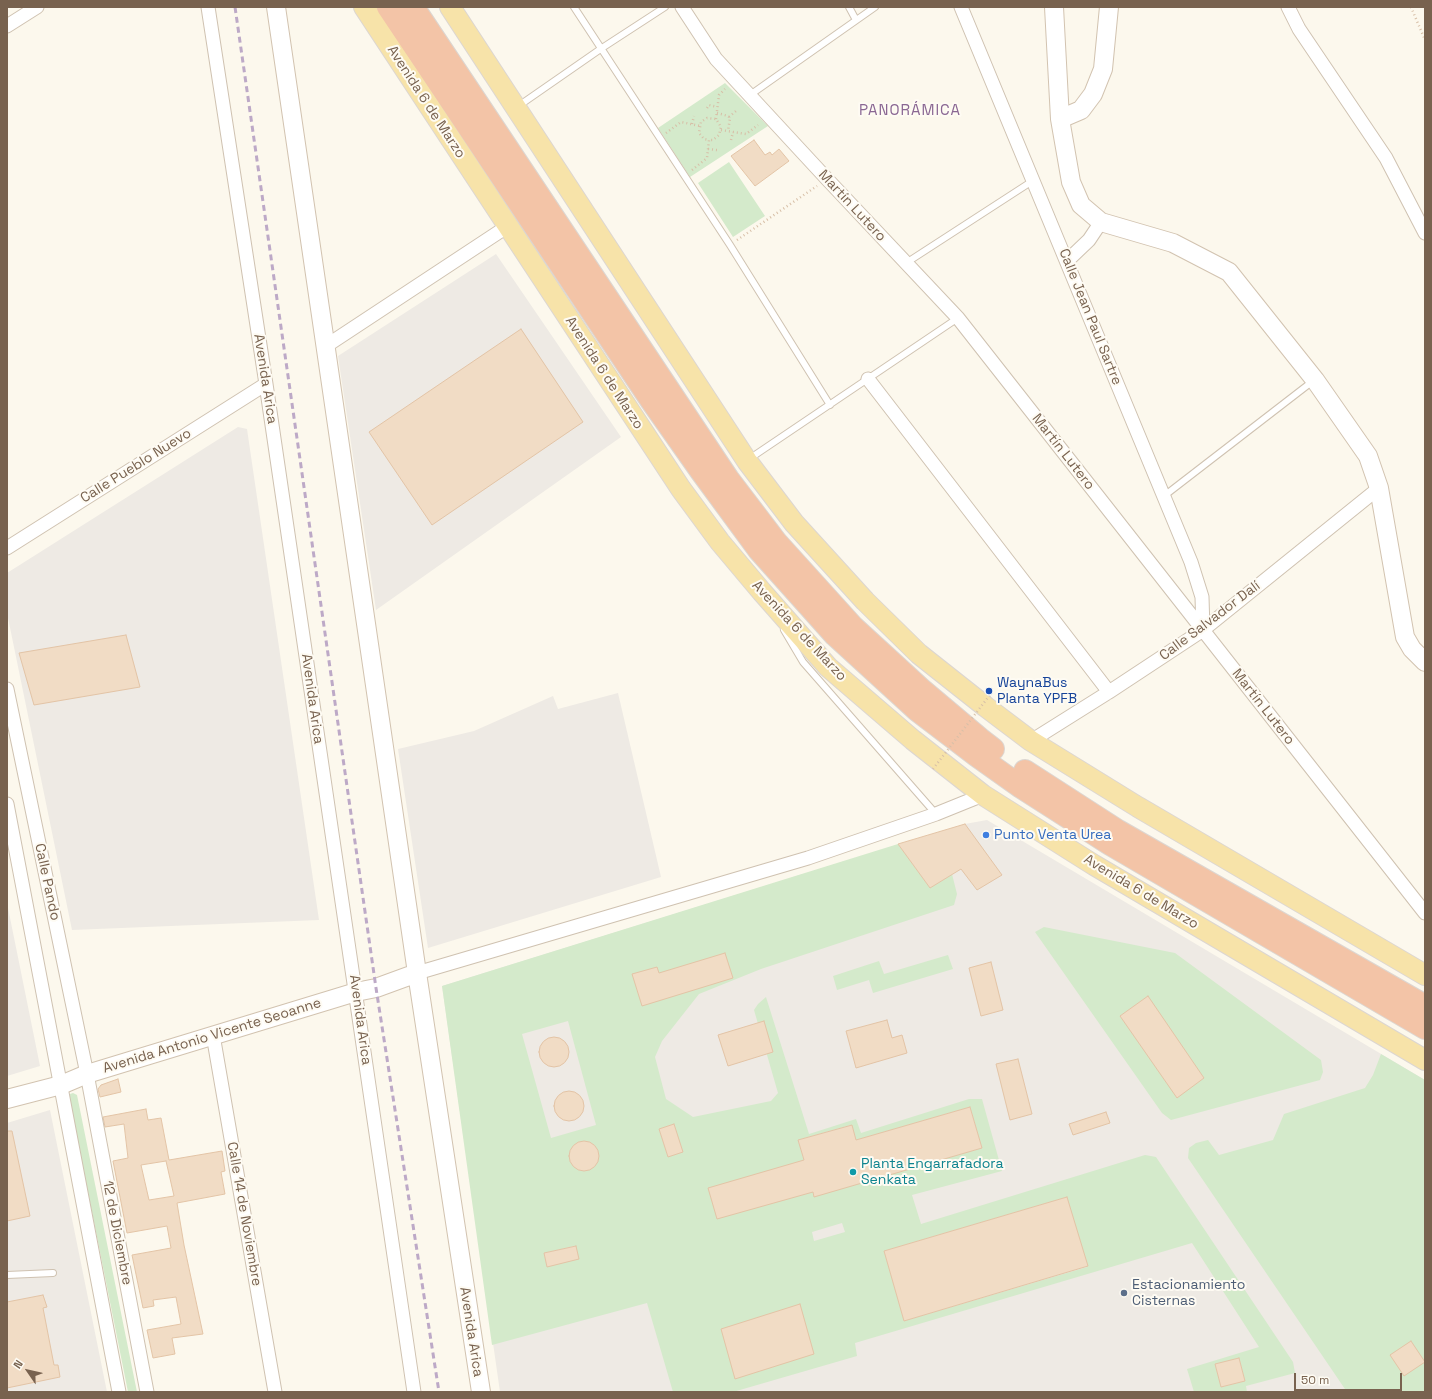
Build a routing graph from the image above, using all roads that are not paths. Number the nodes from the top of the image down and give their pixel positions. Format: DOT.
graph roads {
  1 [pos="37,7"];
  2 [pos="208,7"];
  3 [pos="276,7"];
  4 [pos="364,7"];
  5 [pos="388,7"];
  6 [pos="413,7"];
  7 [pos="450,7"];
  8 [pos="574,7"];
  9 [pos="665,7"];
  10 [pos="682,7"];
  11 [pos="849,7"];
  12 [pos="875,7"];
  13 [pos="961,7"];
  14 [pos="1054,7"];
  15 [pos="1109,7"];
  16 [pos="1288,7"];
  17 [pos="856,20"];
  18 [pos="7,26"];
  19 [pos="602,48"];
  20 [pos="750,95"];
  21 [pos="516,108"];
  22 [pos="1060,119"];
  23 [pos="1034,180"];
  24 [pos="1101,222"];
  25 [pos="508,226"];
  26 [pos="1425,233"];
  27 [pos="1067,261"];
  28 [pos="906,263"];
  29 [pos="958,318"];
  30 [pos="326,346"];
  31 [pos="868,379"];
  32 [pos="1314,380"];
  33 [pos="266,384"];
  34 [pos="830,404"];
  35 [pos="747,461"];
  36 [pos="1379,488"];
  37 [pos="1164,496"];
  38 [pos="7,548"];
  39 [pos="762,592"];
  40 [pos="1203,630"];
  41 [pos="1425,662"];
  42 [pos="7,689"];
  43 [pos="1109,692"];
  44 [pos="1031,741"];
  45 [pos="982,795"];
  46 [pos="7,804"];
  47 [pos="936,814"];
  48 [pos="1425,913"];
  49 [pos="417,973"];
  50 [pos="1425,975"];
  51 [pos="356,992"];
  52 [pos="1425,1006"];
  53 [pos="1425,1028"];
  54 [pos="213,1035"];
  55 [pos="1425,1060"];
  56 [pos="87,1074"];
  57 [pos="60,1085"];
  58 [pos="7,1099"];
  59 [pos="53,1273"];
  60 [pos="7,1275"];
  61 [pos="119,1392"];
  62 [pos="147,1392"];
  63 [pos="275,1392"];
  64 [pos="414,1392"];
  65 [pos="481,1392"];
  1 -- 18 [label="street"];
  2 -- 33 [label="street, Avenida Arica"];
  3 -- 30 [label="main road, Avenida Arica"];
  4 -- 25 [label="main road, Avenida 6 de Marzo"];
  5 -- 53 [label="highway, Avenida 6 de Marzo"];
  6 -- 52 [label="highway"];
  7 -- 21 [label="main road"];
  8 -- 19 [label="lane"];
  9 -- 19 [label="lane"];
  10 -- 20 [label="street, Martín Lutero"];
  11 -- 17 [label="lane"];
  12 -- 17 [label="lane"];
  13 -- 23 [label="street, Calle Jean Paul Sartre"];
  14 -- 22 [label="main road"];
  15 -- 22 [label="main road"];
  16 -- 26 [label="street"];
  17 -- 20 [label="lane"];
  19 -- 21 [label="lane"];
  19 -- 34 [label="lane"];
  20 -- 28 [label="street, Martín Lutero"];
  21 -- 35 [label="main road"];
  22 -- 24 [label="main road"];
  23 -- 27 [label="street, Calle Jean Paul Sartre"];
  23 -- 28 [label="lane"];
  24 -- 27 [label="street"];
  24 -- 32 [label="main road"];
  25 -- 30 [label="street"];
  25 -- 39 [label="main road, Avenida 6 de Marzo"];
  27 -- 37 [label="street, Calle Jean Paul Sartre"];
  28 -- 29 [label="street, Martín Lutero"];
  29 -- 31 [label="lane"];
  29 -- 40 [label="street, Martín Lutero"];
  30 -- 49 [label="main road, Avenida Arica"];
  31 -- 34 [label="lane"];
  31 -- 43 [label="street"];
  32 -- 36 [label="main road"];
  32 -- 37 [label="lane"];
  33 -- 38 [label="street, Calle Pueblo Nuevo"];
  33 -- 51 [label="street, Avenida Arica"];
  34 -- 35 [label="lane"];
  35 -- 44 [label="main road"];
  36 -- 40 [label="street, Calle Salvador Dalí"];
  36 -- 41 [label="main road"];
  37 -- 40 [label="street, Calle Jean Paul Sartre"];
  39 -- 45 [label="main road, Avenida 6 de Marzo"];
  39 -- 47 [label="lane"];
  40 -- 43 [label="street, Calle Salvador Dalí"];
  40 -- 48 [label="street, Martín Lutero"];
  42 -- 56 [label="street, Calle Pando"];
  43 -- 44 [label="street, Calle Salvador Dalí"];
  44 -- 50 [label="main road"];
  45 -- 47 [label="street"];
  45 -- 55 [label="main road, Avenida 6 de Marzo"];
  46 -- 57 [label="street, Calle Pando"];
  47 -- 49 [label="street"];
  49 -- 51 [label="main road, Avenida Antonio Vicente Seoanne"];
  49 -- 65 [label="main road, Avenida Arica"];
  51 -- 54 [label="main road, Avenida Antonio Vicente Seoanne"];
  51 -- 64 [label="street, Avenida Arica"];
  54 -- 56 [label="main road, Avenida Antonio Vicente Seoanne"];
  54 -- 63 [label="street, Calle 14 de Noviembre"];
  56 -- 57 [label="main road, Avenida Antonio Vicente Seoanne"];
  56 -- 62 [label="street, 12 de Diciembre"];
  57 -- 58 [label="main road, Avenida Antonio Vicente Seoanne"];
  57 -- 61 [label="street, 12 de Diciembre"];
  59 -- 60 [label="lane"];
}
